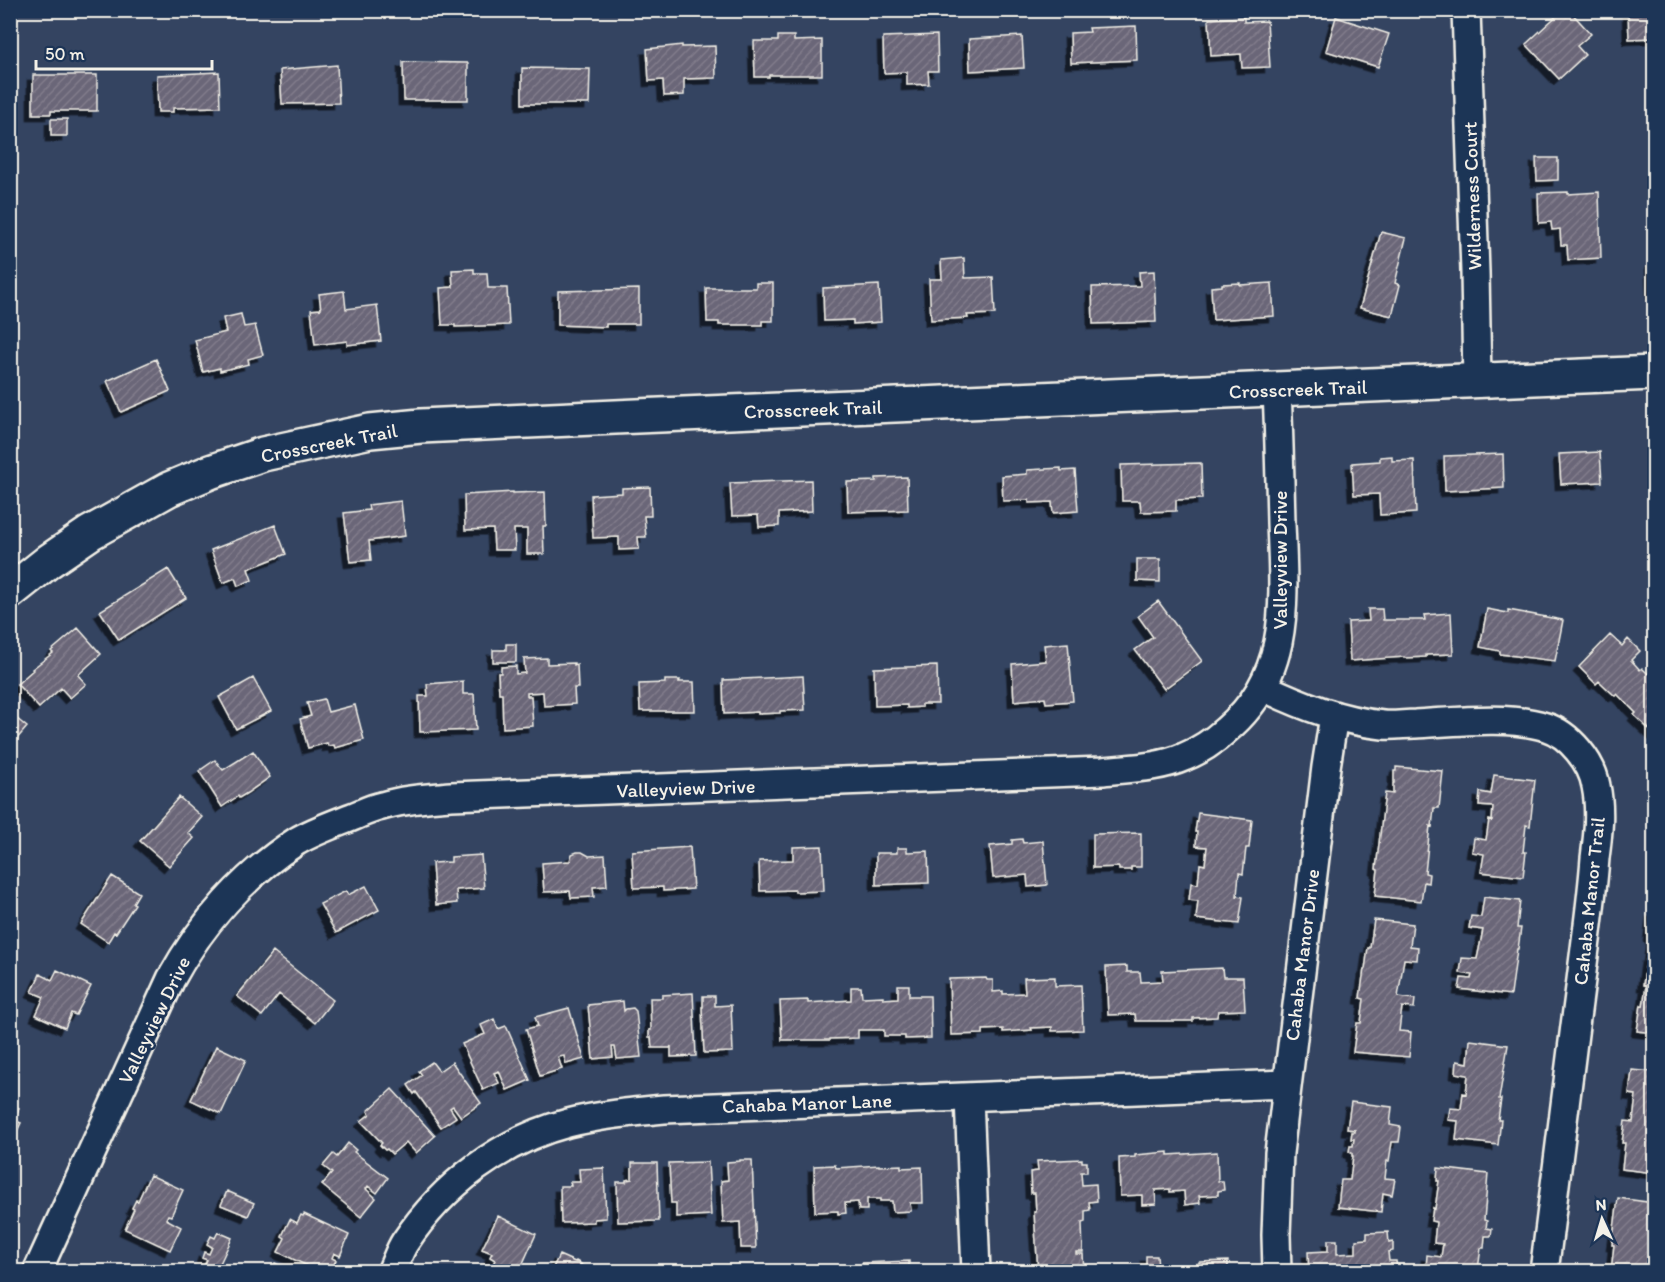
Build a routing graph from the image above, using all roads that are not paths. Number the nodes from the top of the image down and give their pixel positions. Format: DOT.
graph roads {
  1 [pos="1466,10"];
  2 [pos="1654,374"];
  3 [pos="1477,381"];
  4 [pos="1277,390"];
  5 [pos="11,590"];
  6 [pos="1263,687"];
  7 [pos="1334,716"];
  8 [pos="1286,1084"];
  9 [pos="969,1097"];
  10 [pos="37,1272"];
  11 [pos="391,1272"];
  12 [pos="976,1272"];
  13 [pos="1277,1272"];
  14 [pos="1544,1272"];
  1 -- 3 [label="street, Wilderness Court"];
  2 -- 3 [label="street, Crosscreek Trail"];
  3 -- 4 [label="street, Crosscreek Trail"];
  4 -- 5 [label="street, Crosscreek Trail"];
  4 -- 6 [label="street, Valleyview Drive"];
  6 -- 7 [label="street"];
  6 -- 10 [label="street, Valleyview Drive"];
  7 -- 8 [label="street, Cahaba Manor Drive"];
  7 -- 14 [label="street, Cahaba Manor Trail"];
  8 -- 9 [label="street, Cahaba Manor Lane"];
  8 -- 13 [label="street, Cahaba Manor Drive"];
  9 -- 11 [label="street, Cahaba Manor Lane"];
  9 -- 12 [label="street"];
}
